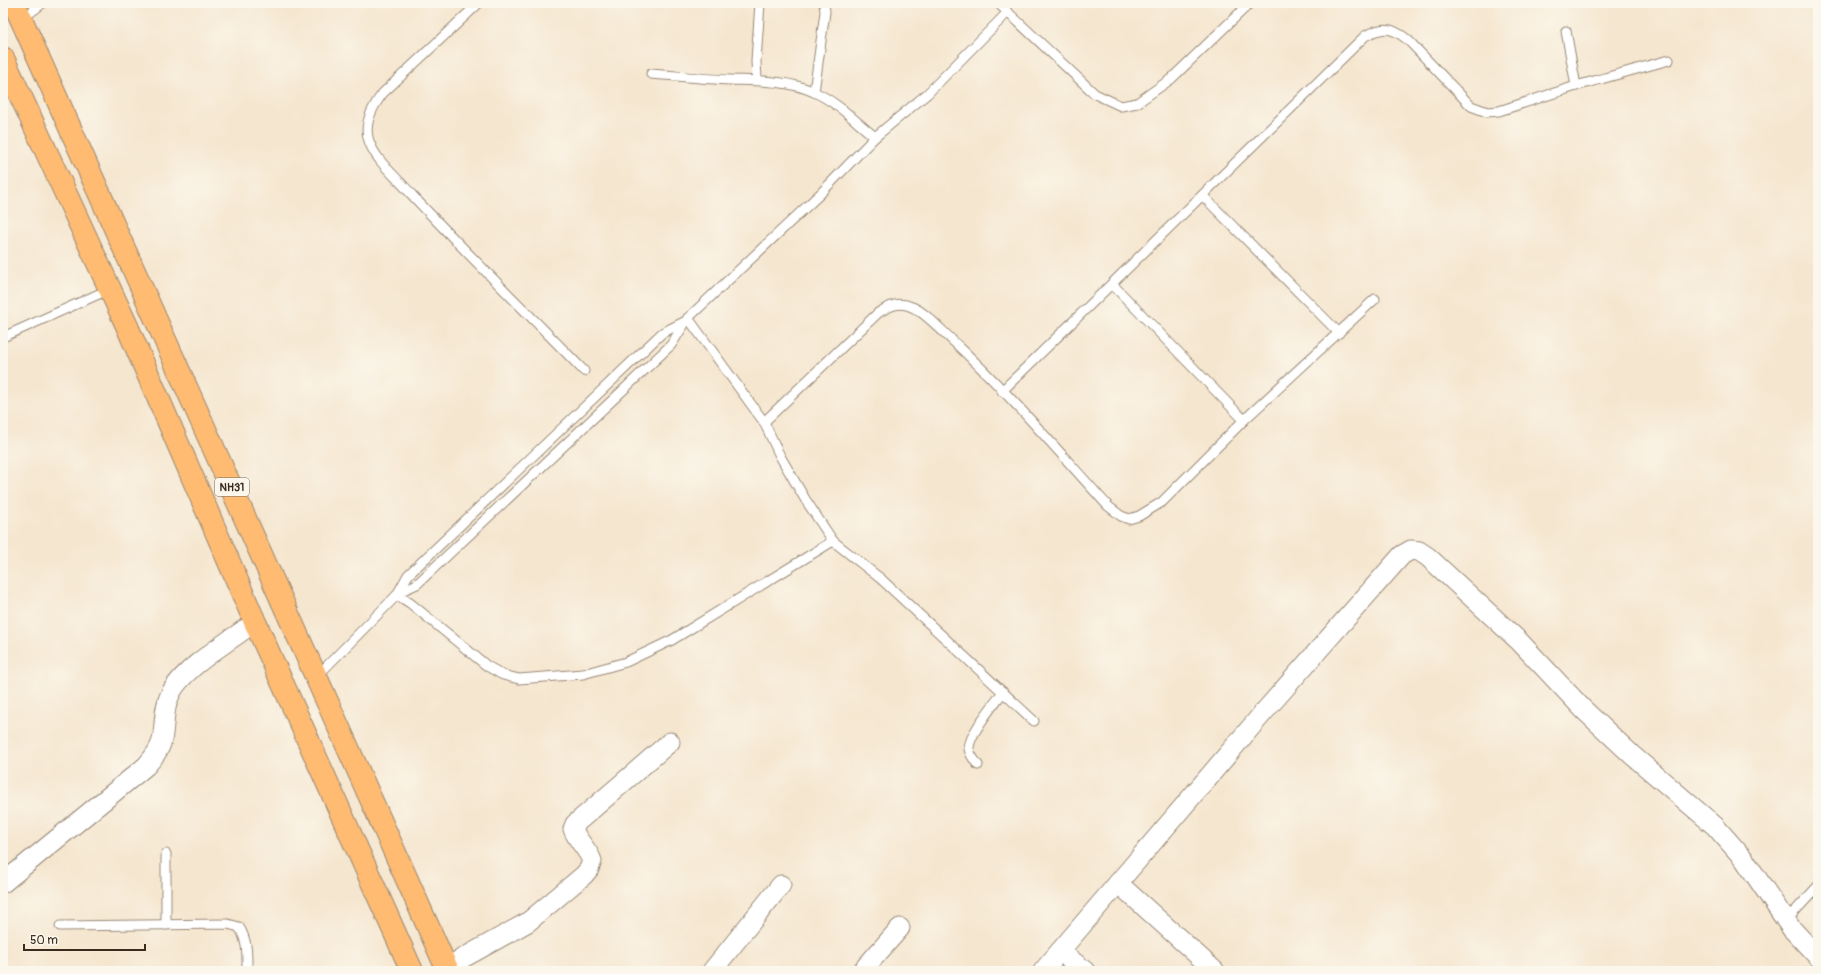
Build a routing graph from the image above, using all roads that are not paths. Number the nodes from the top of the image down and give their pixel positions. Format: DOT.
graph roads {
  1 [pos="43,3"];
  2 [pos="479,3"];
  3 [pos="760,3"];
  4 [pos="824,3"];
  5 [pos="998,3"];
  6 [pos="1250,3"];
  7 [pos="18,11"];
  8 [pos="1007,13"];
  9 [pos="1566,31"];
  10 [pos="3,58"];
  11 [pos="1669,60"];
  12 [pos="651,74"];
  13 [pos="757,80"];
  14 [pos="1576,86"];
  15 [pos="814,92"];
  16 [pos="875,137"];
  17 [pos="1203,196"];
  18 [pos="1112,284"];
  19 [pos="110,289"];
  20 [pos="1375,299"];
  21 [pos="686,320"];
  22 [pos="1339,333"];
  23 [pos="3,337"];
  24 [pos="584,371"];
  25 [pos="1002,391"];
  26 [pos="1244,420"];
  27 [pos="764,422"];
  28 [pos="833,541"];
  29 [pos="398,593"];
  30 [pos="255,622"];
  31 [pos="316,677"];
  32 [pos="1003,692"];
  33 [pos="1034,721"];
  34 [pos="670,742"];
  35 [pos="978,765"];
  36 [pos="166,854"];
  37 [pos="3,883"];
  38 [pos="1118,884"];
  39 [pos="781,885"];
  40 [pos="1818,886"];
  41 [pos="1786,921"];
  42 [pos="166,925"];
  43 [pos="60,926"];
  44 [pos="900,928"];
  45 [pos="1060,951"];
  46 [pos="1818,958"];
  47 [pos="448,969"];
  48 [pos="247,971"];
  49 [pos="412,971"];
  50 [pos="712,971"];
  51 [pos="862,971"];
  52 [pos="1043,971"];
  53 [pos="1085,971"];
  54 [pos="1215,971"];
  1 -- 7 [label="lane"];
  2 -- 24 [label="lane"];
  3 -- 13 [label="lane"];
  4 -- 15 [label="lane"];
  5 -- 8 [label="lane"];
  6 -- 8 [label="lane"];
  7 -- 31 [label="highway, NH31"];
  8 -- 16 [label="lane"];
  9 -- 14 [label="lane"];
  10 -- 19 [label="highway, NH31"];
  11 -- 14 [label="lane"];
  12 -- 13 [label="lane"];
  13 -- 15 [label="lane"];
  14 -- 17 [label="lane"];
  15 -- 16 [label="lane"];
  16 -- 21 [label="lane"];
  17 -- 18 [label="lane"];
  17 -- 22 [label="lane"];
  18 -- 25 [label="lane"];
  18 -- 26 [label="lane"];
  19 -- 23 [label="lane"];
  19 -- 30 [label="highway, NH31"];
  20 -- 22 [label="lane"];
  21 -- 27 [label="lane"];
  21 -- 29 [label="lane"];
  21 -- 29 [label="lane"];
  22 -- 26 [label="lane"];
  25 -- 26 [label="lane"];
  25 -- 27 [label="lane"];
  27 -- 28 [label="lane"];
  28 -- 29 [label="lane"];
  28 -- 32 [label="lane"];
  29 -- 31 [label="lane"];
  30 -- 37 [label="street"];
  30 -- 49 [label="highway, NH31"];
  31 -- 47 [label="highway, NH31"];
  32 -- 33 [label="lane"];
  32 -- 35 [label="lane"];
  34 -- 47 [label="street"];
  36 -- 42 [label="lane"];
  38 -- 41 [label="street"];
  38 -- 45 [label="street"];
  38 -- 54 [label="street"];
  39 -- 50 [label="street"];
  40 -- 41 [label="lane"];
  41 -- 46 [label="street"];
  42 -- 43 [label="lane"];
  42 -- 48 [label="lane"];
  44 -- 51 [label="street"];
  45 -- 52 [label="street"];
  45 -- 53 [label="street"];
}
